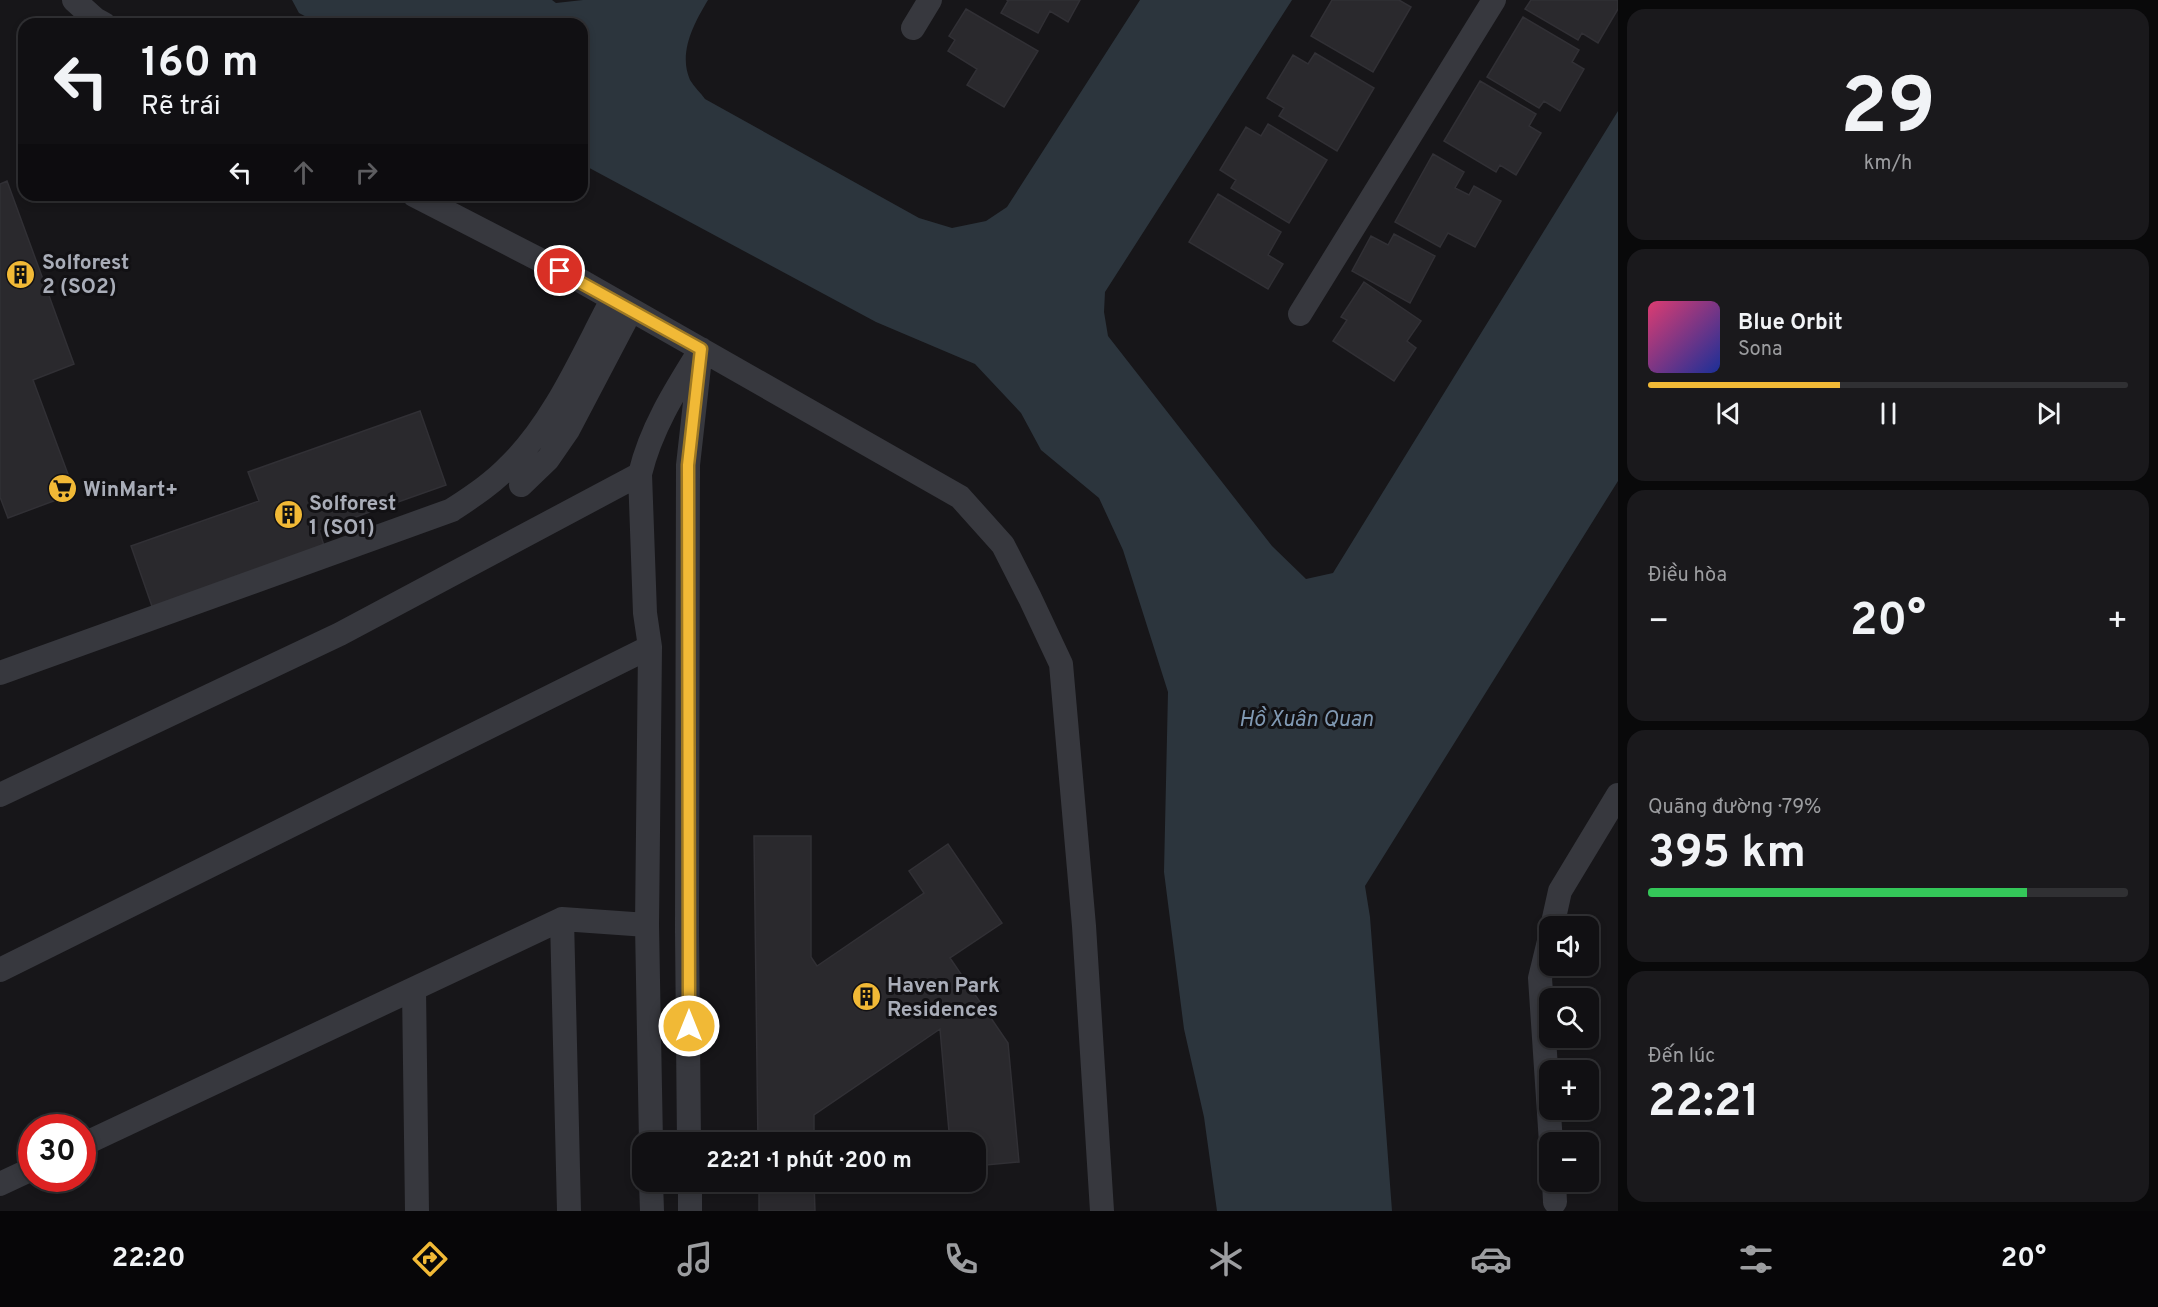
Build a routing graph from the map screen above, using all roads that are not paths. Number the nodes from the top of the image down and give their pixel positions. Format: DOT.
graph roads {
  1 [pos="74,0"];
  2 [pos="930,0"];
  3 [pos="1494,0"];
  4 [pos="94,18"];
  5 [pos="913,28"];
  6 [pos="425,201"];
  7 [pos="622,305"];
  8 [pos="1300,314"];
  9 [pos="701,349"];
  10 [pos="640,474"];
  11 [pos="521,485"];
  12 [pos="650,647"];
  13 [pos="1,673"];
  14 [pos="0,795"];
  15 [pos="1618,795"];
  16 [pos="1554,916"];
  17 [pos="562,919"];
  18 [pos="647,925"];
  19 [pos="0,970"];
  20 [pos="1540,976"];
  21 [pos="414,989"];
  22 [pos="651,1132"];
  23 [pos="689,1132"];
  24 [pos="1550,1132"];
  25 [pos="96,1138"];
  26 [pos="18,1176"];
  27 [pos="0,1184"];
  28 [pos="651,1192"];
  29 [pos="690,1192"];
  30 [pos="417,1211"];
  31 [pos="569,1211"];
  32 [pos="652,1211"];
  33 [pos="690,1211"];
  34 [pos="1102,1211"];
  1 -- 4 [label="street"];
  2 -- 5 [label="street"];
  3 -- 8 [label="street"];
  6 -- 7 [label="street"];
  7 -- 9 [label="street"];
  7 -- 11 [label="street"];
  7 -- 13 [label="street"];
  9 -- 10 [label="street"];
  9 -- 23 [label="street"];
  9 -- 34 [label="street"];
  10 -- 12 [label="street"];
  10 -- 14 [label="street"];
  12 -- 18 [label="street"];
  12 -- 19 [label="street"];
  15 -- 16 [label="street"];
  17 -- 18 [label="street"];
  17 -- 21 [label="street"];
  17 -- 31 [label="street"];
  18 -- 22 [label="street"];
  20 -- 24 [label="street"];
  21 -- 25 [label="street"];
  21 -- 30 [label="street"];
  26 -- 27 [label="street"];
  28 -- 32 [label="street"];
  29 -- 33 [label="street"];
}
